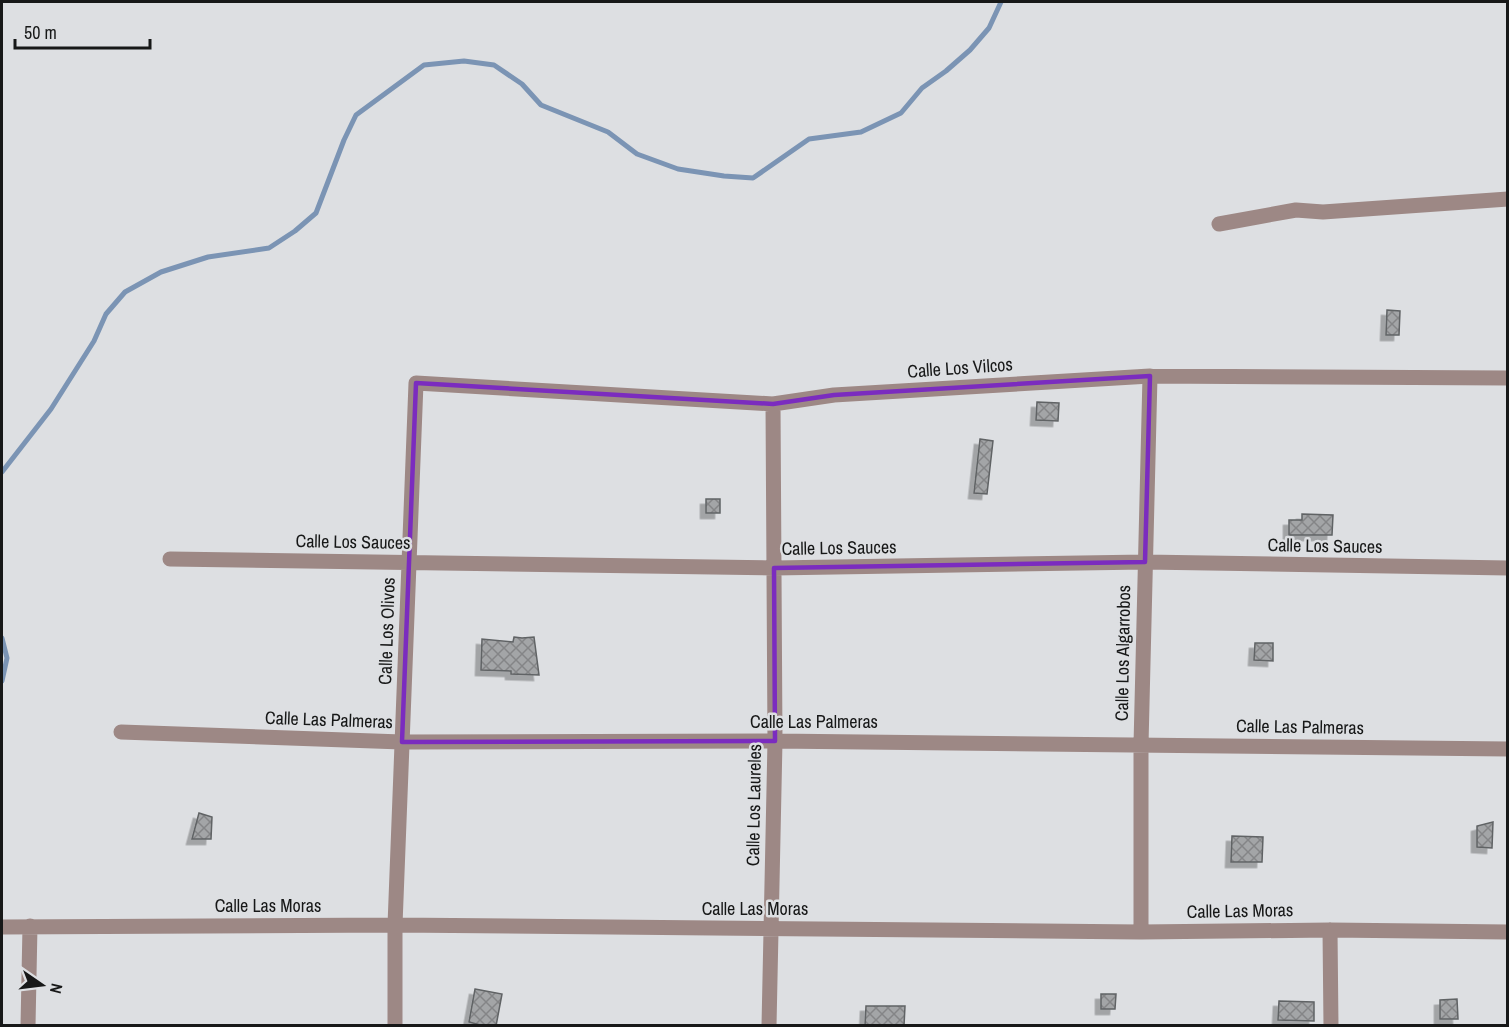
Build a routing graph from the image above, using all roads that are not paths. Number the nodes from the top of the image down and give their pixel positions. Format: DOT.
graph roads {
  1 [pos="1508,199"];
  2 [pos="1219,225"];
  3 [pos="1150,376"];
  4 [pos="1508,378"];
  5 [pos="416,383"];
  6 [pos="773,404"];
  7 [pos="170,559"];
  8 [pos="1145,562"];
  9 [pos="409,563"];
  10 [pos="774,568"];
  11 [pos="1508,568"];
  12 [pos="121,732"];
  13 [pos="775,741"];
  14 [pos="402,742"];
  15 [pos="1141,745"];
  16 [pos="1508,749"];
  17 [pos="395,925"];
  18 [pos="30,926"];
  19 [pos="2,927"];
  20 [pos="771,928"];
  21 [pos="1330,930"];
  22 [pos="1141,932"];
  23 [pos="1508,932"];
  24 [pos="28,1026"];
  25 [pos="395,1026"];
  26 [pos="769,1026"];
  27 [pos="1331,1026"];
  1 -- 2 [label="street"];
  3 -- 4 [label="street, Calle Los Vilcos"];
  3 -- 6 [label="street, Calle Los Vilcos"];
  3 -- 8 [label="street, Calle Los Algarrobos"];
  5 -- 6 [label="street, Calle Los Vilcos"];
  5 -- 9 [label="street, Calle Los Olivos"];
  6 -- 10 [label="street, Calle Los Laureles"];
  7 -- 9 [label="street, Calle Los Sauces"];
  8 -- 10 [label="street, Calle Los Sauces"];
  8 -- 11 [label="street, Calle Los Sauces"];
  8 -- 15 [label="street, Calle Los Algarrobos"];
  9 -- 10 [label="street, Calle Los Sauces"];
  9 -- 14 [label="street, Calle Los Olivos"];
  10 -- 13 [label="street, Calle Los Laureles"];
  12 -- 14 [label="street, Calle Las Palmeras"];
  13 -- 14 [label="street, Calle Las Palmeras"];
  13 -- 15 [label="street, Calle Las Palmeras"];
  13 -- 20 [label="street, Calle Los Laureles"];
  14 -- 17 [label="street, Calle Los Olivos"];
  15 -- 16 [label="street, Calle Las Palmeras"];
  15 -- 22 [label="street, Calle Los Algarrobos"];
  17 -- 18 [label="street, Calle Las Moras"];
  17 -- 20 [label="street, Calle Las Moras"];
  17 -- 25 [label="street, Calle Los Olivos"];
  18 -- 19 [label="street, Calle Las Moras"];
  18 -- 24 [label="street"];
  20 -- 22 [label="street, Calle Las Moras"];
  20 -- 26 [label="street, Calle Los Laureles"];
  21 -- 22 [label="street, Calle Las Moras"];
  21 -- 23 [label="street, Calle Las Moras"];
  21 -- 27 [label="street"];
}
